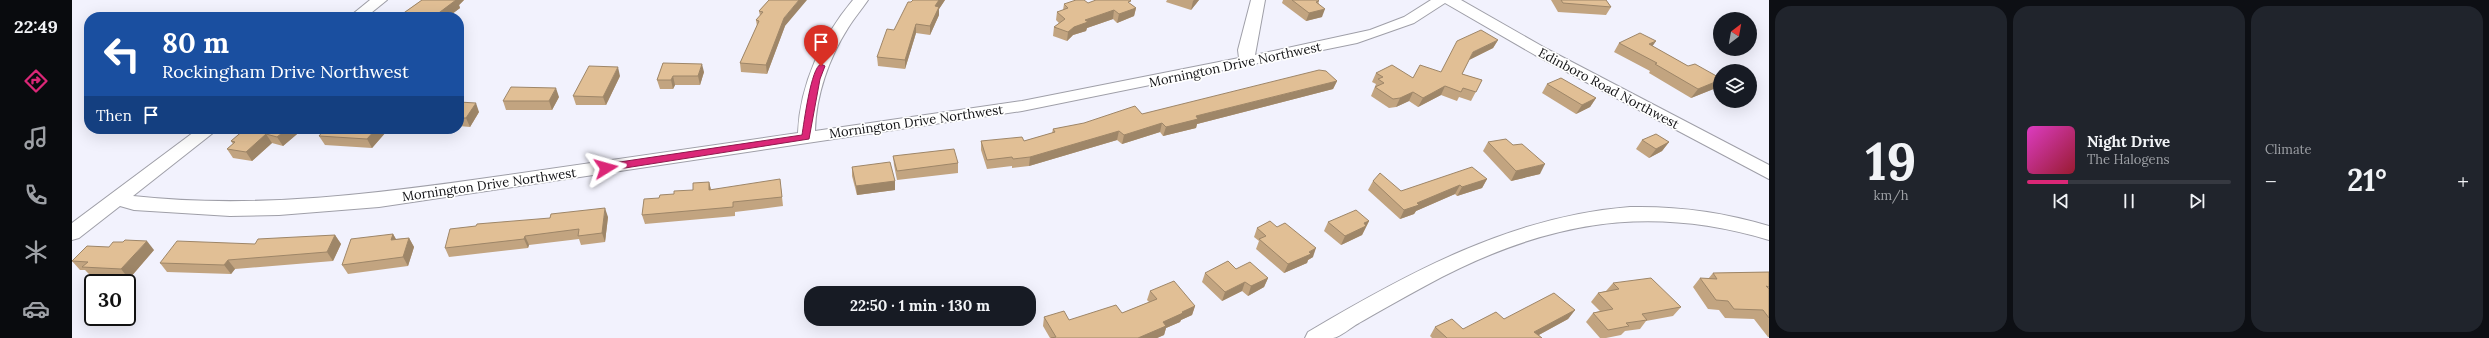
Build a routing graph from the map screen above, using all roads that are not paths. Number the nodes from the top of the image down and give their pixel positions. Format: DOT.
graph roads {
  1 [pos="380,0"];
  2 [pos="861,0"];
  3 [pos="1258,0"];
  4 [pos="1440,0"];
  5 [pos="1450,0"];
  6 [pos="363,12"];
  7 [pos="1248,62"];
  8 [pos="202,134"];
  9 [pos="806,137"];
  10 [pos="1769,173"];
  11 [pos="117,199"];
  12 [pos="72,233"];
  13 [pos="1769,233"];
  14 [pos="1316,338"];
  1 -- 6 [label="street"];
  2 -- 9 [label="street"];
  3 -- 7 [label="street"];
  4 -- 7 [label="street, Mornington Drive Northwest"];
  5 -- 10 [label="street, Edinboro Road Northwest"];
  7 -- 9 [label="street, Mornington Drive Northwest"];
  8 -- 11 [label="street"];
  9 -- 11 [label="street, Mornington Drive Northwest"];
  11 -- 12 [label="street"];
  13 -- 14 [label="street"];
}
